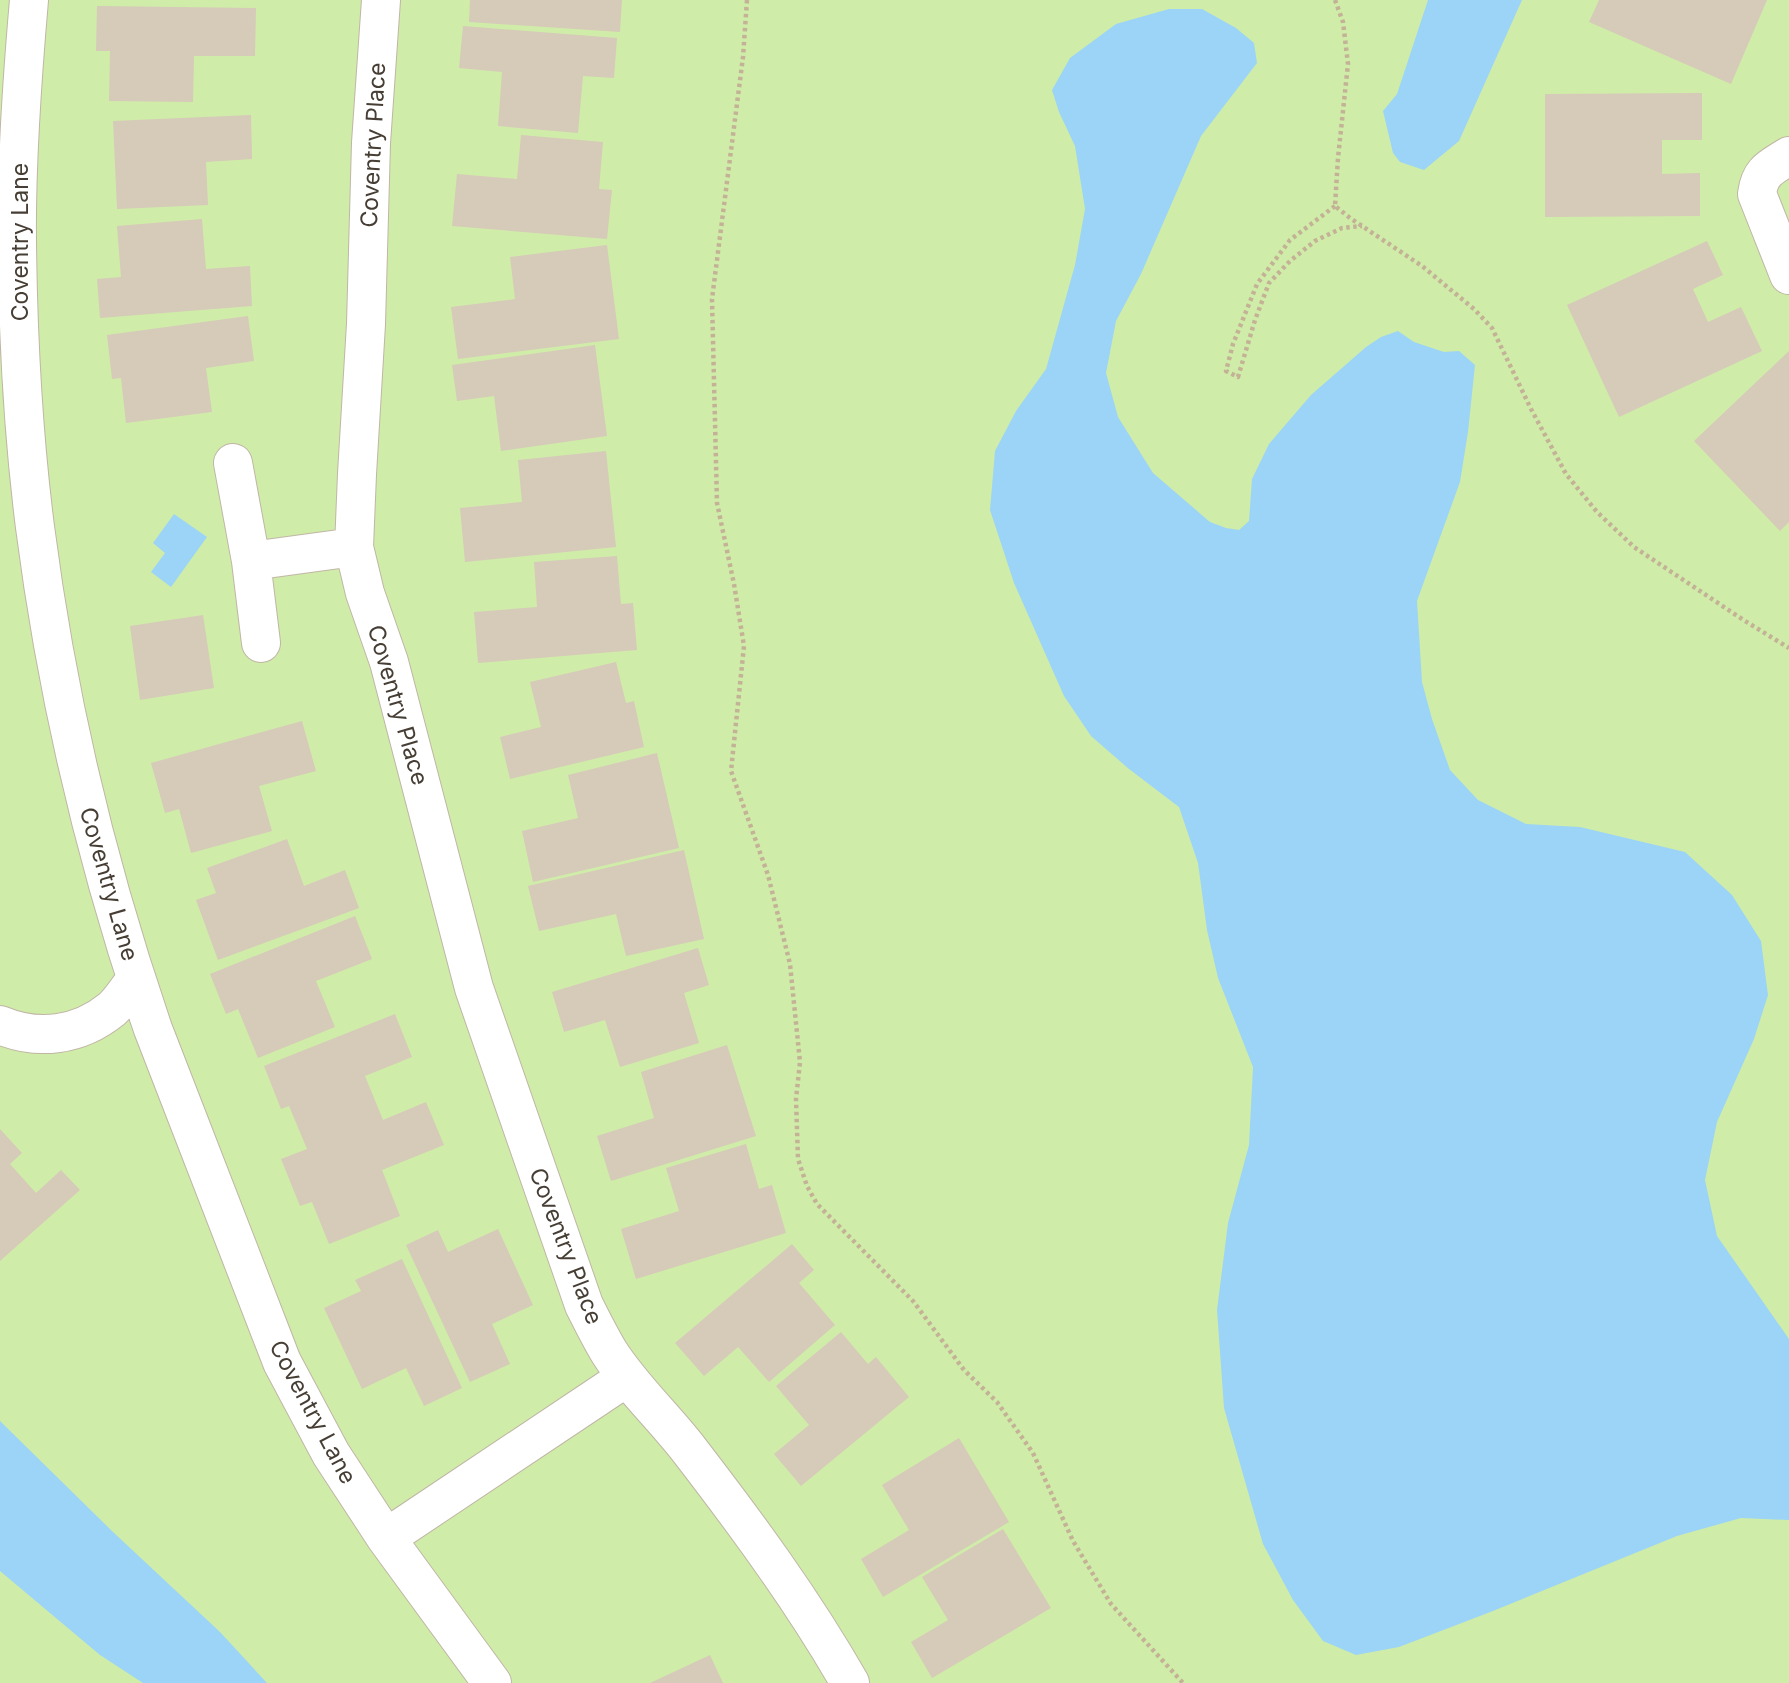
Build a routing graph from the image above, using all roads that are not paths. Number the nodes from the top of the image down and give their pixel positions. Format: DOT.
graph roads {
  1 [pos="29,0"];
  2 [pos="381,0"];
  3 [pos="1789,156"];
  4 [pos="1789,275"];
  5 [pos="233,463"];
  6 [pos="354,547"];
  7 [pos="251,561"];
  8 [pos="261,643"];
  9 [pos="136,979"];
  10 [pos="0,1025"];
  11 [pos="627,1377"];
  12 [pos="386,1538"];
  13 [pos="492,1683"];
  14 [pos="849,1683"];
  1 -- 9 [label="street, Coventry Lane"];
  2 -- 6 [label="street, Coventry Place"];
  3 -- 4 [label="street"];
  5 -- 7 [label="street"];
  6 -- 7 [label="street"];
  6 -- 11 [label="street, Coventry Place"];
  7 -- 8 [label="street"];
  9 -- 10 [label="street"];
  9 -- 12 [label="street, Coventry Lane"];
  11 -- 12 [label="street"];
  11 -- 14 [label="street, Coventry Place"];
  12 -- 13 [label="street, Coventry Lane"];
}
